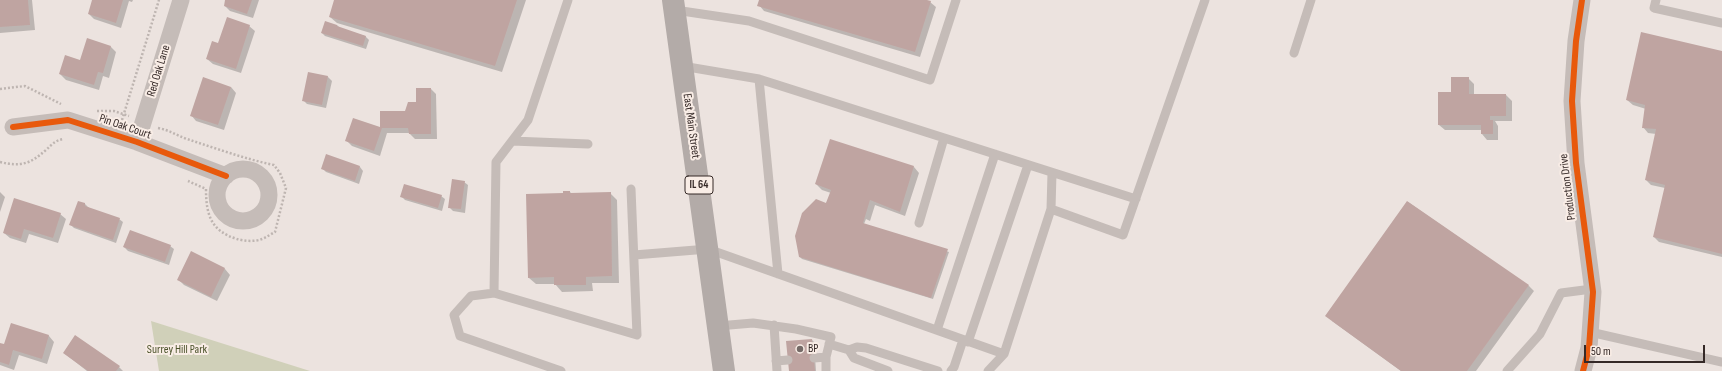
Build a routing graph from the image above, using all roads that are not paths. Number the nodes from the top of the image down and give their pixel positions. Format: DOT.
graph roads {
  1 [pos="181,0"];
  2 [pos="568,0"];
  3 [pos="956,0"];
  4 [pos="1205,0"];
  5 [pos="1311,0"];
  6 [pos="1582,0"];
  7 [pos="1656,0"];
  8 [pos="674,5"];
  9 [pos="1722,23"];
  10 [pos="1294,53"];
  11 [pos="682,66"];
  12 [pos="759,79"];
  13 [pos="13,127"];
  14 [pos="944,138"];
  15 [pos="512,141"];
  16 [pos="137,142"];
  17 [pos="588,144"];
  18 [pos="995,154"];
  19 [pos="1028,165"];
  20 [pos="1052,172"];
  21 [pos="226,176"];
  22 [pos="631,189"];
  23 [pos="1136,199"];
  24 [pos="1051,209"];
  25 [pos="919,223"];
  26 [pos="708,248"];
  27 [pos="634,255"];
  28 [pos="778,274"];
  29 [pos="1592,289"];
  30 [pos="494,293"];
  31 [pos="718,326"];
  32 [pos="774,326"];
  33 [pos="937,330"];
  34 [pos="1590,332"];
  35 [pos="966,341"];
  36 [pos="829,344"];
  37 [pos="849,350"];
  38 [pos="1004,354"];
  39 [pos="826,357"];
  40 [pos="814,358"];
  41 [pos="788,360"];
  42 [pos="776,361"];
  43 [pos="1722,362"];
  44 [pos="561,371"];
  45 [pos="724,371"];
  46 [pos="777,371"];
  47 [pos="826,371"];
  48 [pos="888,371"];
  49 [pos="938,371"];
  50 [pos="952,371"];
  51 [pos="988,371"];
  52 [pos="1507,371"];
  53 [pos="1583,371"];
  1 -- 16 [label="street, Red Oak Lane"];
  2 -- 15 [label="lane"];
  3 -- 8 [label="lane"];
  4 -- 23 [label="lane"];
  5 -- 10 [label="lane"];
  6 -- 29 [label="street, Production Drive"];
  7 -- 9 [label="lane"];
  8 -- 11 [label="main road, East Main Street / IL 64"];
  11 -- 12 [label="lane"];
  11 -- 26 [label="main road, East Main Street / IL 64"];
  12 -- 14 [label="lane"];
  12 -- 28 [label="lane"];
  13 -- 16 [label="street, Pin Oak Court"];
  14 -- 18 [label="lane"];
  14 -- 25 [label="lane"];
  15 -- 17 [label="lane"];
  15 -- 30 [label="lane"];
  16 -- 21 [label="street, Pin Oak Court"];
  18 -- 19 [label="lane"];
  18 -- 33 [label="lane"];
  19 -- 20 [label="lane"];
  19 -- 35 [label="lane"];
  20 -- 23 [label="lane"];
  20 -- 24 [label="lane"];
  22 -- 27 [label="lane"];
  23 -- 24 [label="lane"];
  24 -- 38 [label="lane"];
  26 -- 27 [label="lane"];
  26 -- 28 [label="lane"];
  26 -- 31 [label="main road, East Main Street / IL 64"];
  27 -- 30 [label="lane"];
  28 -- 33 [label="lane"];
  29 -- 34 [label="street, Production Drive"];
  29 -- 52 [label="lane"];
  30 -- 44 [label="lane"];
  31 -- 32 [label="lane"];
  31 -- 45 [label="main road, East Main Street / IL 64"];
  32 -- 36 [label="lane"];
  32 -- 42 [label="lane"];
  33 -- 35 [label="lane"];
  34 -- 43 [label="lane"];
  34 -- 53 [label="street, Production Drive"];
  35 -- 38 [label="lane"];
  35 -- 50 [label="lane"];
  36 -- 37 [label="lane"];
  36 -- 39 [label="lane"];
  37 -- 48 [label="lane"];
  37 -- 49 [label="lane"];
  38 -- 51 [label="lane"];
  39 -- 40 [label="lane"];
  39 -- 47 [label="lane"];
  41 -- 42 [label="lane"];
  42 -- 46 [label="lane"];
}
